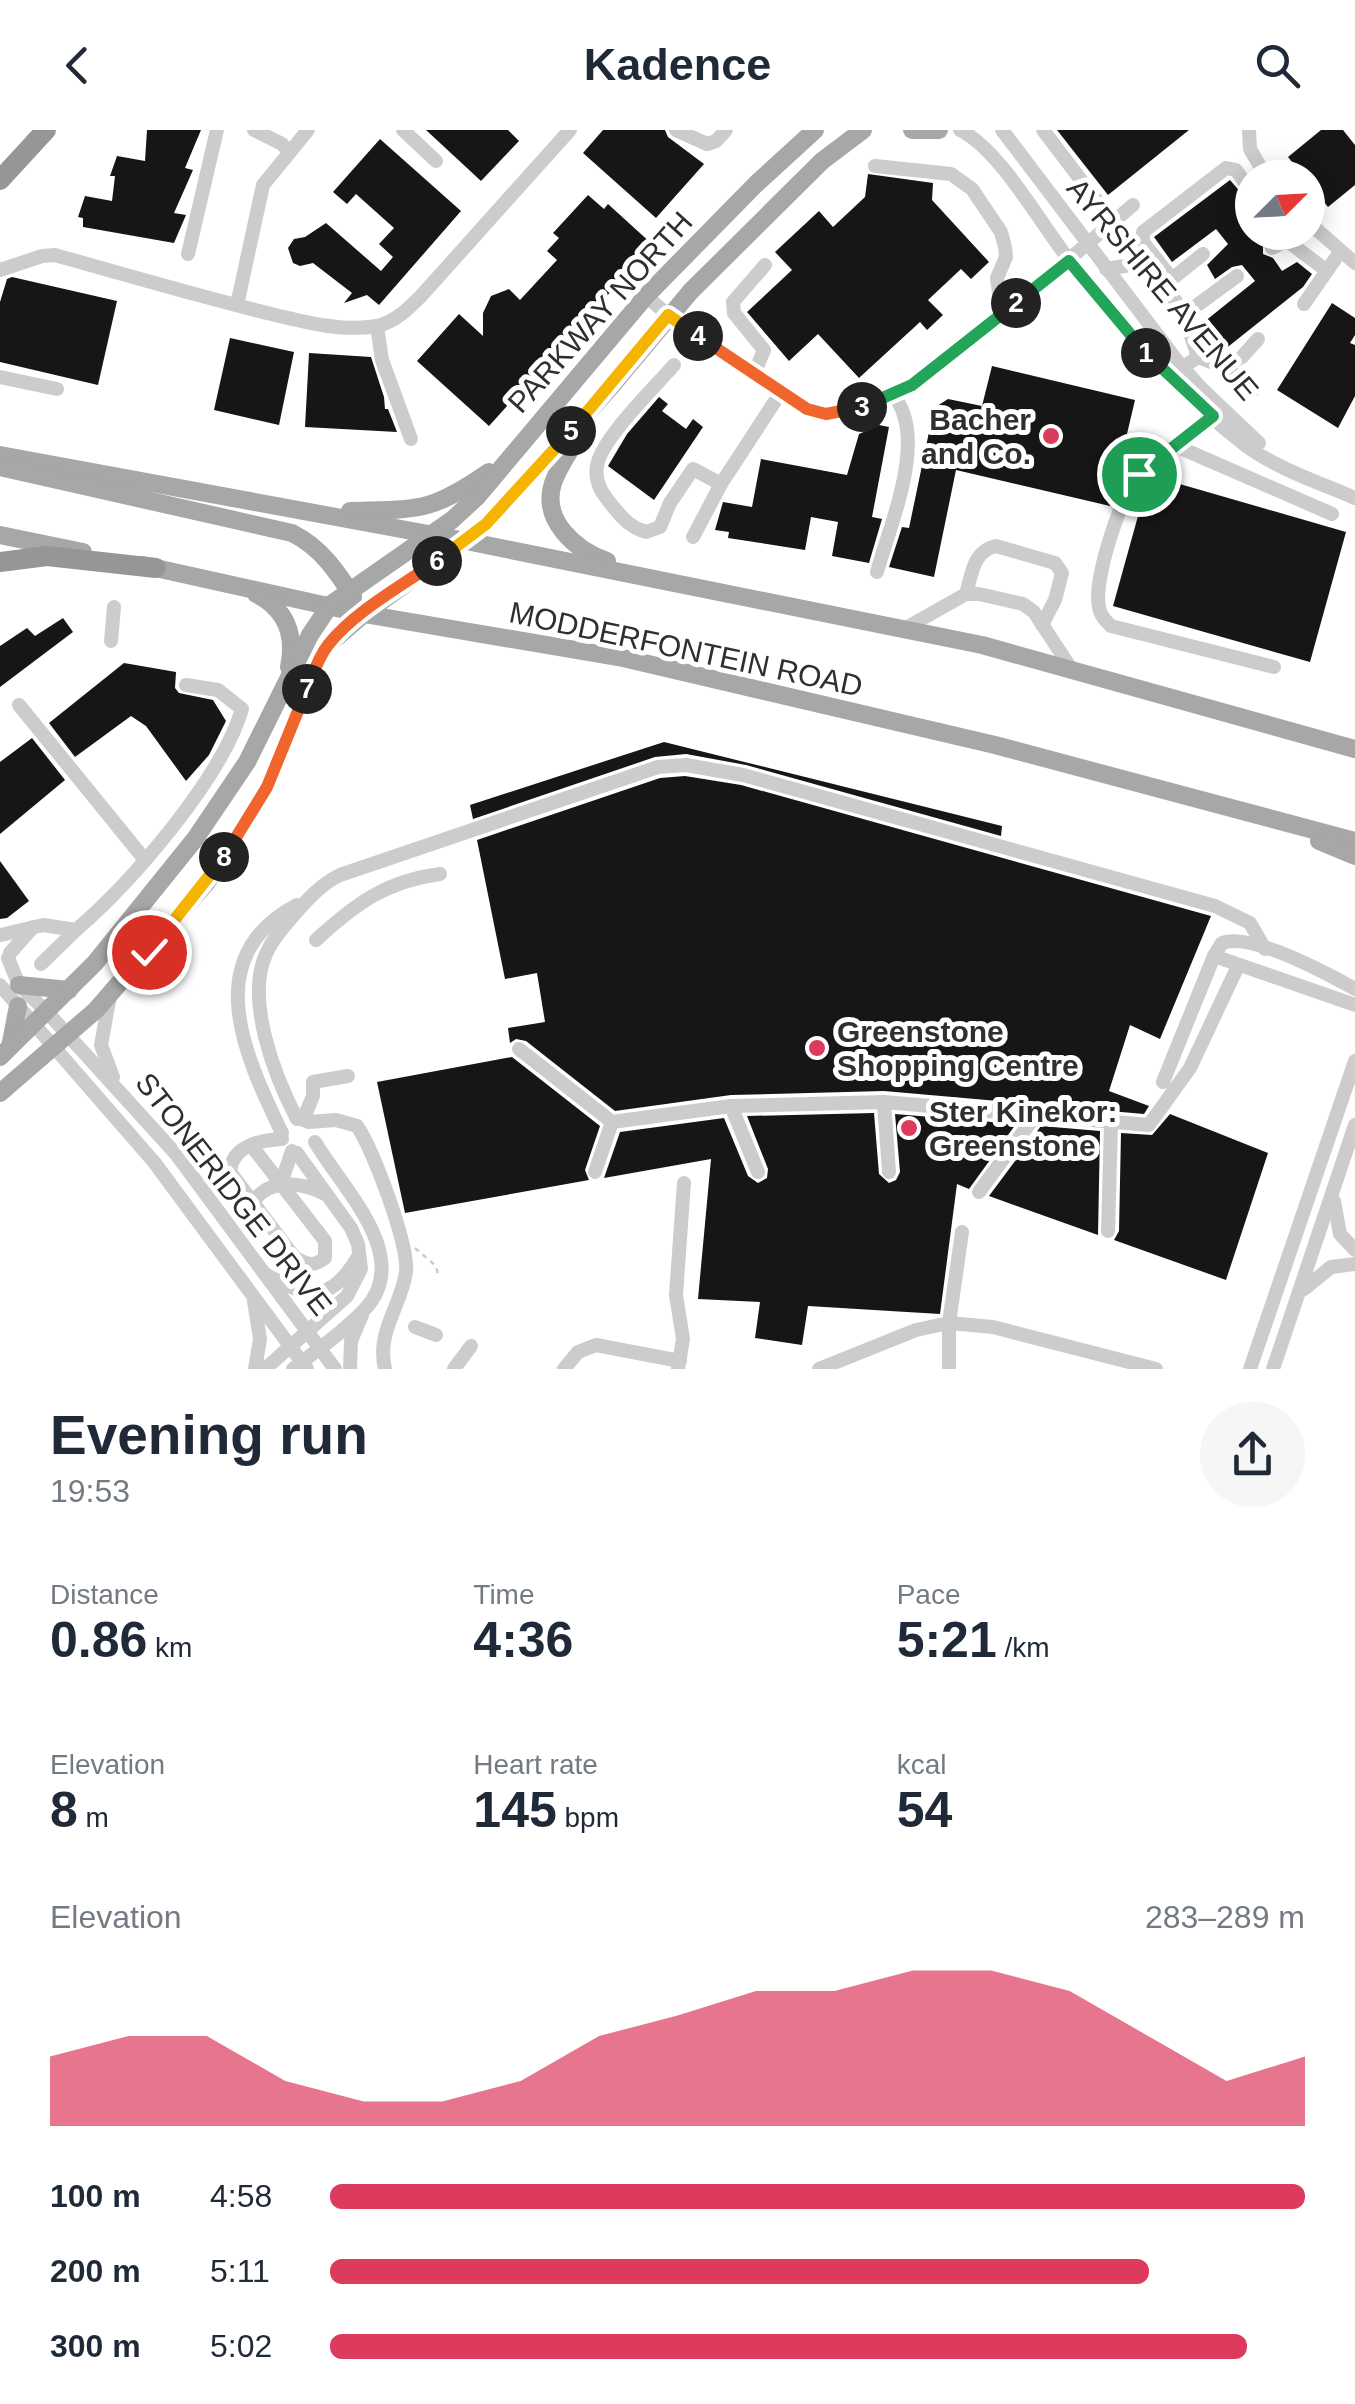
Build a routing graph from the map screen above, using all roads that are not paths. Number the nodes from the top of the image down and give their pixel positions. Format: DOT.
graph roads {
  1 [pos="28,130"];
  2 [pos="46,130"];
  3 [pos="217,130"];
  4 [pos="254,130"];
  5 [pos="308,130"];
  6 [pos="403,130"];
  7 [pos="570,130"];
  8 [pos="726,130"];
  9 [pos="815,130"];
  10 [pos="863,130"];
  11 [pos="912,130"];
  12 [pos="939,130"];
  13 [pos="960,130"];
  14 [pos="1002,130"];
  15 [pos="1043,130"];
  16 [pos="1249,130"];
  17 [pos="679,131"];
  18 [pos="289,152"];
  19 [pos="0,160"];
  20 [pos="1257,160"];
  21 [pos="436,161"];
  22 [pos="875,166"];
  23 [pos="1235,170"];
  24 [pos="0,180"];
  25 [pos="1133,205"];
  26 [pos="1113,222"];
  27 [pos="1325,238"];
  28 [pos="1088,245"];
  29 [pos="1299,250"];
  30 [pos="1340,252"];
  31 [pos="188,254"];
  32 [pos="1203,254"];
  33 [pos="1069,261"];
  34 [pos="1355,262"];
  35 [pos="766,264"];
  36 [pos="1106,269"];
  37 [pos="0,270"];
  38 [pos="1327,271"];
  39 [pos="1237,276"];
  40 [pos="1167,282"];
  41 [pos="646,296"];
  42 [pos="1304,304"];
  43 [pos="237,305"];
  44 [pos="1002,314"];
  45 [pos="1184,314"];
  46 [pos="668,315"];
  47 [pos="377,326"];
  48 [pos="1258,339"];
  49 [pos="1198,357"];
  50 [pos="674,365"];
  51 [pos="1183,367"];
  52 [pos="1224,367"];
  53 [pos="754,374"];
  54 [pos="0,377"];
  55 [pos="57,389"];
  56 [pos="609,389"];
  57 [pos="1254,389"];
  58 [pos="781,392"];
  59 [pos="893,396"];
  60 [pos="1213,416"];
  61 [pos="412,439"];
  62 [pos="1176,446"];
  63 [pos="0,455"];
  64 [pos="504,462"];
  65 [pos="0,467"];
  66 [pos="1294,472"];
  67 [pos="722,484"];
  68 [pos="1355,498"];
  69 [pos="314,512"];
  70 [pos="1332,514"];
  71 [pos="0,534"];
  72 [pos="430,534"];
  73 [pos="693,537"];
  74 [pos="466,541"];
  75 [pos="0,562"];
  76 [pos="156,568"];
  77 [pos="877,572"];
  78 [pos="243,587"];
  79 [pos="348,590"];
  80 [pos="724,593"];
  81 [pos="966,594"];
  82 [pos="330,605"];
  83 [pos="114,607"];
  84 [pos="364,614"];
  85 [pos="1042,626"];
  86 [pos="904,629"];
  87 [pos="112,642"];
  88 [pos="1274,667"];
  89 [pos="1072,670"];
  90 [pos="186,685"];
  91 [pos="285,687"];
  92 [pos="19,706"];
  93 [pos="1355,749"];
  94 [pos="1260,816"];
  95 [pos="1355,842"];
  96 [pos="1355,856"];
  97 [pos="144,860"];
  98 [pos="440,874"];
  99 [pos="306,900"];
  100 [pos="34,926"];
  101 [pos="76,930"];
  102 [pos="0,935"];
  103 [pos="316,940"];
  104 [pos="1265,950"];
  105 [pos="1214,956"];
  106 [pos="6,958"];
  107 [pos="40,964"];
  108 [pos="1238,966"];
  109 [pos="10,985"];
  110 [pos="69,990"];
  111 [pos="1355,990"];
  112 [pos="110,996"];
  113 [pos="1355,1005"];
  114 [pos="18,1006"];
  115 [pos="41,1018"];
  116 [pos="68,1035"];
  117 [pos="53,1048"];
  118 [pos="519,1049"];
  119 [pos="5,1052"];
  120 [pos="1355,1060"];
  121 [pos="348,1076"];
  122 [pos="1163,1082"];
  123 [pos="118,1088"];
  124 [pos="0,1093"];
  125 [pos="884,1102"];
  126 [pos="731,1106"];
  127 [pos="1035,1116"];
  128 [pos="303,1120"];
  129 [pos="345,1121"];
  130 [pos="612,1122"];
  131 [pos="1111,1124"];
  132 [pos="1355,1125"];
  133 [pos="315,1139"];
  134 [pos="251,1144"];
  135 [pos="288,1144"];
  136 [pos="594,1172"];
  137 [pos="758,1172"];
  138 [pos="889,1172"];
  139 [pos="684,1183"];
  140 [pos="280,1186"];
  141 [pos="980,1192"];
  142 [pos="329,1195"];
  143 [pos="1334,1195"];
  144 [pos="254,1201"];
  145 [pos="1108,1231"];
  146 [pos="962,1232"];
  147 [pos="1355,1250"];
  148 [pos="360,1254"];
  149 [pos="1355,1264"];
  150 [pos="262,1272"];
  151 [pos="1299,1296"];
  152 [pos="254,1300"];
  153 [pos="364,1310"];
  154 [pos="949,1323"];
  155 [pos="415,1326"];
  156 [pos="307,1333"];
  157 [pos="436,1335"];
  158 [pos="471,1346"];
  159 [pos="291,1348"];
  160 [pos="319,1348"];
  161 [pos="679,1365"];
  162 [pos="458,1366"];
  163 [pos="300,1367"];
  164 [pos="950,1368"];
  165 [pos="255,1369"];
  166 [pos="265,1369"];
  167 [pos="335,1369"];
  168 [pos="350,1369"];
  169 [pos="386,1369"];
  170 [pos="564,1369"];
  171 [pos="819,1369"];
  172 [pos="1156,1369"];
  173 [pos="1250,1369"];
  174 [pos="1273,1369"];
  1 -- 19 [label="highway"];
  2 -- 24 [label="highway"];
  3 -- 31 [label="street"];
  4 -- 18 [label="street"];
  5 -- 18 [label="street"];
  6 -- 21 [label="street"];
  7 -- 47 [label="street"];
  8 -- 17 [label="street"];
  9 -- 41 [label="main road, PARKWAY NORTH"];
  10 -- 46 [label="main road"];
  11 -- 12 [label="main road"];
  13 -- 33 [label="street, AYRSHIRE AVENUE"];
  14 -- 28 [label="street, AYRSHIRE AVENUE"];
  15 -- 26 [label="street"];
  16 -- 20 [label="street"];
  18 -- 43 [label="street"];
  22 -- 44 [label="street"];
  23 -- 40 [label="street"];
  25 -- 26 [label="street"];
  26 -- 28 [label="street"];
  27 -- 30 [label="street"];
  28 -- 33 [label="street"];
  28 -- 36 [label="street, AYRSHIRE AVENUE"];
  29 -- 38 [label="street"];
  30 -- 34 [label="street"];
  30 -- 38 [label="street"];
  32 -- 40 [label="street"];
  33 -- 44 [label="street"];
  33 -- 60 [label="street, AYRSHIRE AVENUE"];
  35 -- 53 [label="street"];
  36 -- 40 [label="street"];
  36 -- 51 [label="street, AYRSHIRE AVENUE"];
  37 -- 43 [label="street"];
  38 -- 42 [label="street"];
  39 -- 45 [label="street"];
  40 -- 45 [label="street"];
  41 -- 46 [label="street"];
  41 -- 64 [label="main road, PARKWAY NORTH"];
  43 -- 47 [label="street"];
  44 -- 59 [label="street"];
  45 -- 49 [label="street"];
  46 -- 53 [label="street"];
  46 -- 56 [label="main road"];
  47 -- 61 [label="street"];
  48 -- 52 [label="street"];
  49 -- 51 [label="street"];
  49 -- 52 [label="street"];
  50 -- 67 [label="street"];
  51 -- 66 [label="street, AYRSHIRE AVENUE"];
  52 -- 57 [label="street"];
  53 -- 58 [label="street"];
  54 -- 55 [label="street"];
  56 -- 74 [label="main road"];
  56 -- 80 [label="main road"];
  58 -- 59 [label="street"];
  58 -- 67 [label="street"];
  59 -- 77 [label="street"];
  60 -- 62 [label="street"];
  60 -- 66 [label="street, AYRSHIRE AVENUE"];
  62 -- 70 [label="street"];
  62 -- 88 [label="street"];
  63 -- 69 [label="main road, MODDERFONTEIN ROAD"];
  64 -- 69 [label="main road"];
  64 -- 72 [label="main road, PARKWAY NORTH"];
  65 -- 79 [label="main road"];
  66 -- 68 [label="street, AYRSHIRE AVENUE"];
  67 -- 73 [label="street"];
  69 -- 72 [label="main road, MODDERFONTEIN ROAD"];
  71 -- 76 [label="main road, MODDERFONTEIN ROAD"];
  72 -- 74 [label="main road, MODDERFONTEIN ROAD"];
  72 -- 79 [label="main road, PARKWAY NORTH"];
  74 -- 80 [label="main road, MODDERFONTEIN ROAD"];
  74 -- 84 [label="main road"];
  75 -- 76 [label="highway"];
  76 -- 78 [label="main road, MODDERFONTEIN ROAD"];
  78 -- 82 [label="main road, MODDERFONTEIN ROAD"];
  78 -- 91 [label="main road"];
  79 -- 82 [label="main road, PARKWAY NORTH"];
  79 -- 84 [label="main road"];
  80 -- 86 [label="main road, MODDERFONTEIN ROAD"];
  81 -- 85 [label="street"];
  81 -- 85 [label="street"];
  81 -- 86 [label="street"];
  82 -- 84 [label="main road, MODDERFONTEIN ROAD"];
  82 -- 91 [label="main road, PARKWAY NORTH"];
  83 -- 87 [label="street"];
  84 -- 94 [label="main road, MODDERFONTEIN ROAD"];
  84 -- 112 [label="main road"];
  85 -- 89 [label="street"];
  86 -- 89 [label="main road, MODDERFONTEIN ROAD"];
  89 -- 93 [label="main road, MODDERFONTEIN ROAD"];
  90 -- 97 [label="street"];
  91 -- 110 [label="main road, PARKWAY NORTH"];
  92 -- 97 [label="street"];
  94 -- 95 [label="main road, MODDERFONTEIN ROAD"];
  94 -- 96 [label="main road"];
  97 -- 101 [label="street"];
  98 -- 103 [label="street"];
  99 -- 104 [label="street"];
  99 -- 128 [label="street"];
  99 -- 135 [label="street"];
  100 -- 101 [label="street"];
  100 -- 102 [label="street"];
  100 -- 106 [label="street"];
  101 -- 107 [label="street"];
  102 -- 106 [label="street"];
  104 -- 105 [label="street"];
  104 -- 111 [label="street"];
  105 -- 108 [label="street"];
  105 -- 122 [label="street"];
  106 -- 109 [label="street"];
  108 -- 113 [label="street"];
  108 -- 131 [label="street"];
  109 -- 110 [label="main road"];
  109 -- 114 [label="street"];
  109 -- 115 [label="street"];
  110 -- 115 [label="main road, PARKWAY NORTH"];
  112 -- 116 [label="main road"];
  112 -- 123 [label="street"];
  114 -- 115 [label="street"];
  114 -- 119 [label="main road"];
  115 -- 116 [label="street, STONERIDGE DRIVE"];
  115 -- 117 [label="street, STONERIDGE DRIVE"];
  115 -- 119 [label="main road, PARKWAY NORTH"];
  116 -- 117 [label="main road"];
  116 -- 123 [label="street, STONERIDGE DRIVE"];
  117 -- 124 [label="main road"];
  117 -- 152 [label="street, STONERIDGE DRIVE"];
  118 -- 130 [label="street"];
  120 -- 173 [label="street"];
  121 -- 128 [label="street"];
  123 -- 150 [label="street, STONERIDGE DRIVE"];
  125 -- 126 [label="street"];
  125 -- 127 [label="street"];
  125 -- 138 [label="street"];
  126 -- 130 [label="street"];
  126 -- 137 [label="street"];
  127 -- 131 [label="street"];
  127 -- 141 [label="street"];
  128 -- 129 [label="street"];
  128 -- 133 [label="street"];
  128 -- 135 [label="street"];
  129 -- 133 [label="street"];
  129 -- 169 [label="street"];
  130 -- 136 [label="street"];
  131 -- 145 [label="street"];
  132 -- 143 [label="street"];
  133 -- 135 [label="street"];
  133 -- 153 [label="street"];
  134 -- 135 [label="street"];
  134 -- 140 [label="street"];
  134 -- 144 [label="street"];
  135 -- 140 [label="street"];
  135 -- 142 [label="street"];
  139 -- 161 [label="street"];
  140 -- 142 [label="street"];
  140 -- 144 [label="street"];
  140 -- 144 [label="street"];
  142 -- 148 [label="street"];
  143 -- 147 [label="street"];
  143 -- 151 [label="street"];
  146 -- 154 [label="street"];
  148 -- 150 [label="street"];
  148 -- 156 [label="street"];
  149 -- 151 [label="street"];
  150 -- 156 [label="street, STONERIDGE DRIVE"];
  151 -- 174 [label="street"];
  152 -- 159 [label="street, STONERIDGE DRIVE"];
  152 -- 165 [label="street"];
  153 -- 160 [label="street"];
  153 -- 168 [label="street"];
  154 -- 164 [label="street"];
  154 -- 171 [label="street"];
  154 -- 172 [label="street"];
  155 -- 157 [label="street"];
  156 -- 159 [label="street"];
  156 -- 160 [label="street, STONERIDGE DRIVE"];
  158 -- 162 [label="street"];
  159 -- 163 [label="street, STONERIDGE DRIVE"];
  159 -- 166 [label="street"];
  160 -- 163 [label="street"];
  160 -- 167 [label="street, STONERIDGE DRIVE"];
  161 -- 170 [label="street"];
}
